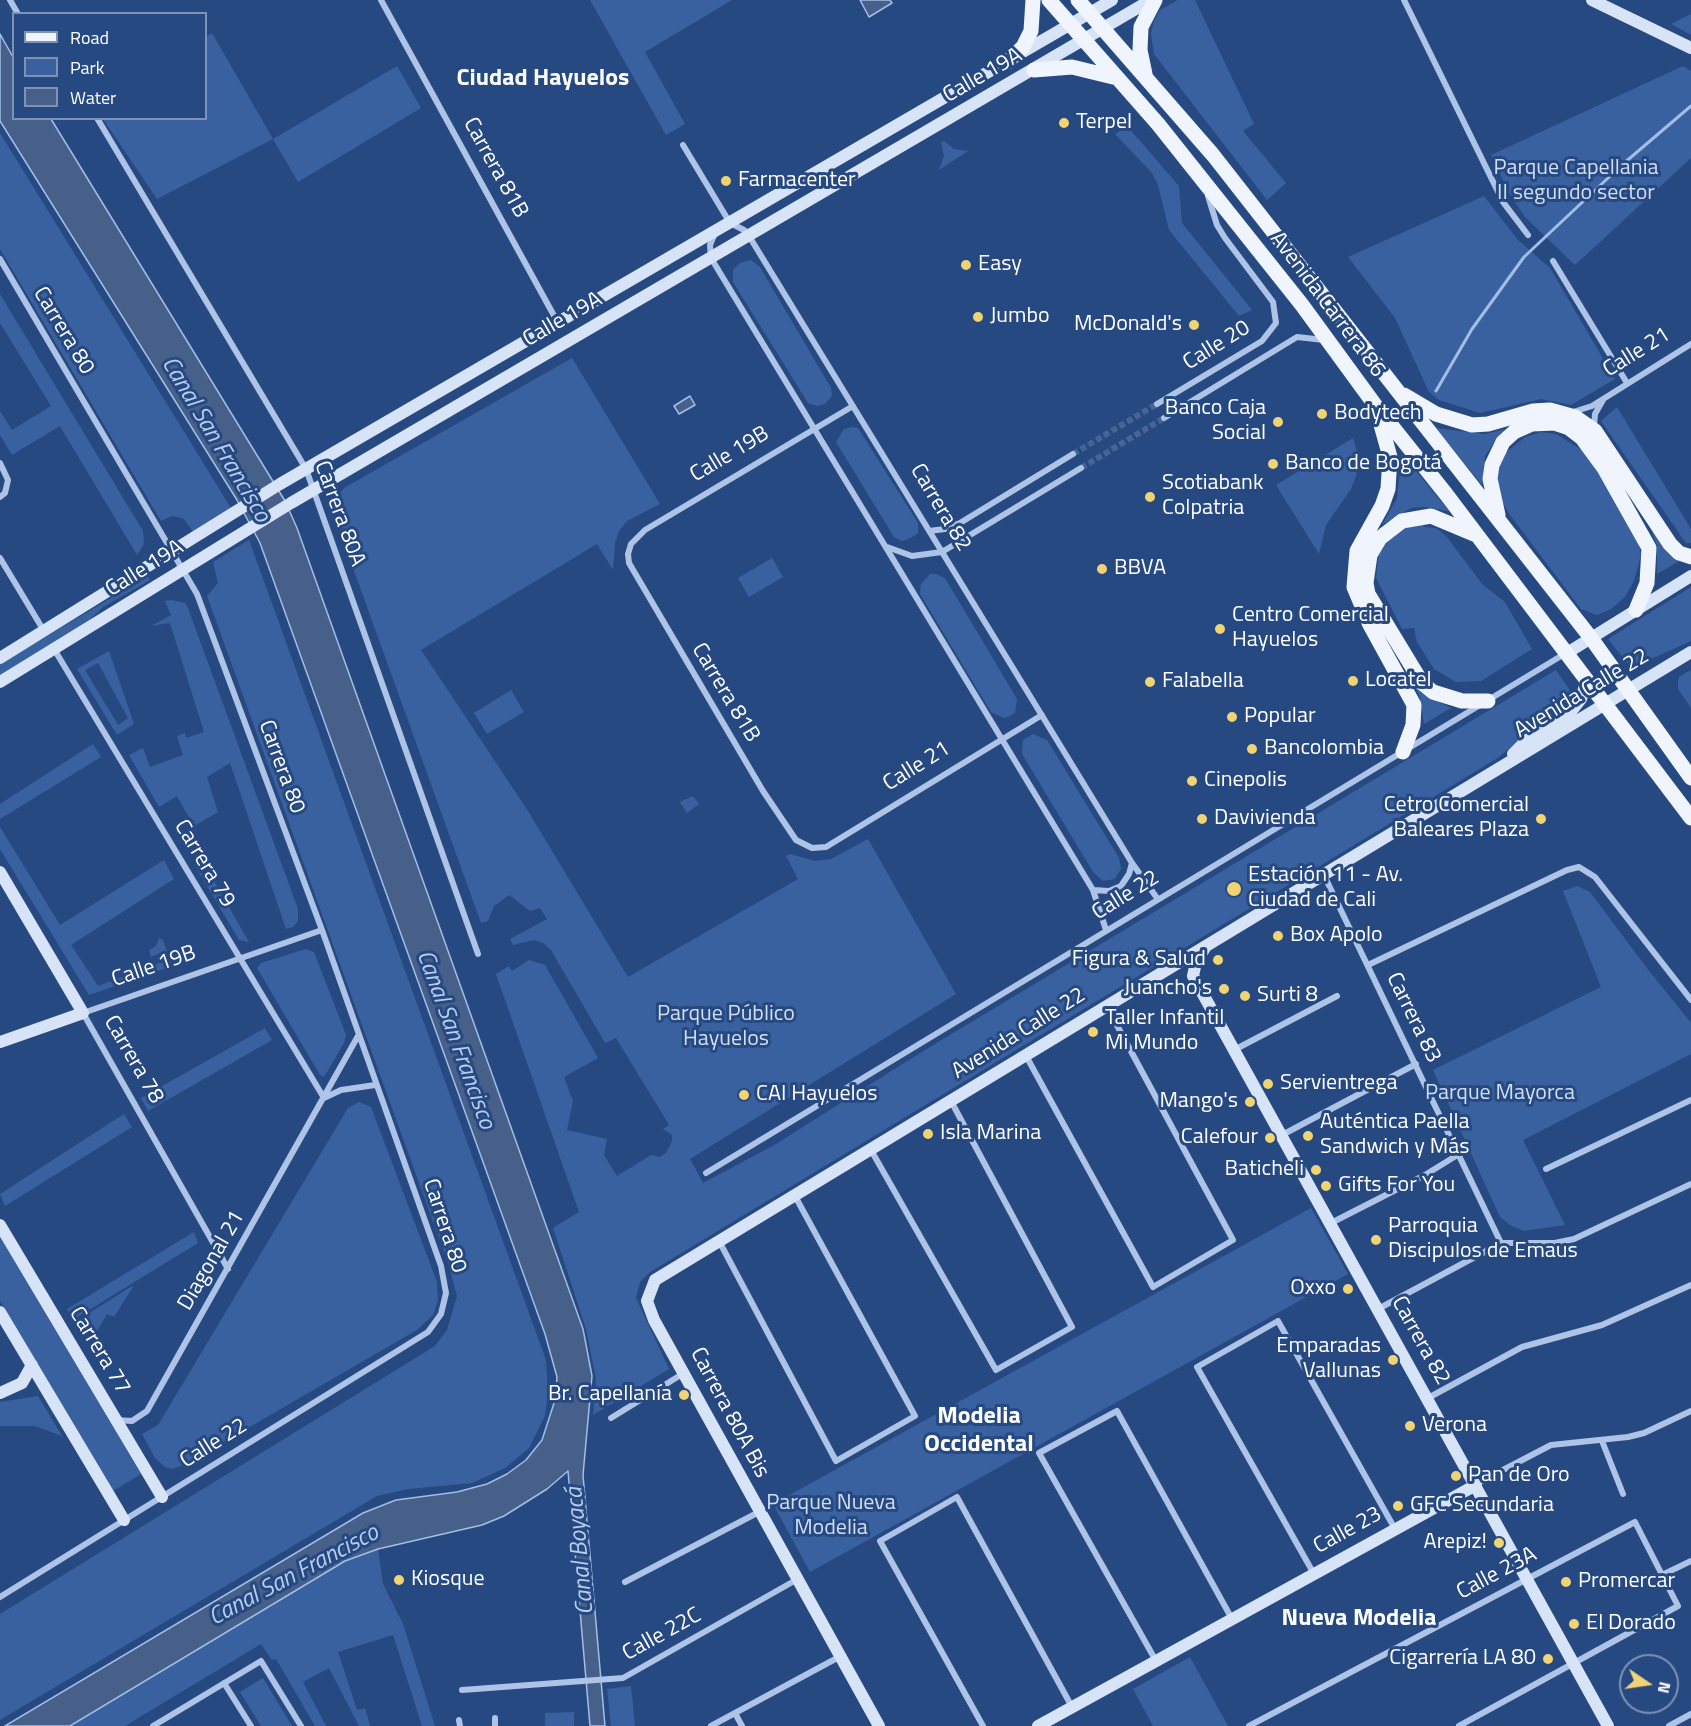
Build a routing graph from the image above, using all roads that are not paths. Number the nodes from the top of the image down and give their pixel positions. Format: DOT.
graph roads {
  1 [pos="381,0"];
  2 [pos="1033,0"];
  3 [pos="1049,0"];
  4 [pos="1078,0"];
  5 [pos="1112,0"];
  6 [pos="1153,0"];
  7 [pos="1404,0"];
  8 [pos="1592,0"];
  9 [pos="1090,14"];
  10 [pos="1070,26"];
  11 [pos="1104,30"];
  12 [pos="1083,42"];
  13 [pos="1691,48"];
  14 [pos="1006,63"];
  15 [pos="1034,70"];
  16 [pos="1146,76"];
  17 [pos="1115,78"];
  18 [pos="98,120"];
  19 [pos="684,145"];
  20 [pos="1203,181"];
  21 [pos="730,223"];
  22 [pos="715,232"];
  23 [pos="1528,235"];
  24 [pos="749,236"];
  25 [pos="711,258"];
  26 [pos="1553,261"];
  27 [pos="1,263"];
  28 [pos="558,323"];
  29 [pos="1330,342"];
  30 [pos="1691,344"];
  31 [pos="1627,383"];
  32 [pos="1394,389"];
  33 [pos="1605,398"];
  34 [pos="1157,404"];
  35 [pos="1375,405"];
  36 [pos="853,406"];
  37 [pos="1563,413"];
  38 [pos="1164,418"];
  39 [pos="815,429"];
  40 [pos="1595,431"];
  41 [pos="1073,454"];
  42 [pos="0,463"];
  43 [pos="1081,468"];
  44 [pos="306,469"];
  45 [pos="315,489"];
  46 [pos="0,497"];
  47 [pos="1503,526"];
  48 [pos="929,531"];
  49 [pos="1478,536"];
  50 [pos="631,544"];
  51 [pos="886,547"];
  52 [pos="173,551"];
  53 [pos="942,552"];
  54 [pos="1691,557"];
  55 [pos="0,558"];
  56 [pos="184,570"];
  57 [pos="1691,576"];
  58 [pos="1636,610"];
  59 [pos="44,631"];
  60 [pos="1591,638"];
  61 [pos="54,650"];
  62 [pos="1691,652"];
  63 [pos="1567,653"];
  64 [pos="0,658"];
  65 [pos="1587,679"];
  66 [pos="0,682"];
  67 [pos="1628,691"];
  68 [pos="1488,701"];
  69 [pos="1606,705"];
  70 [pos="1042,714"];
  71 [pos="1003,739"];
  72 [pos="1403,752"];
  73 [pos="1494,771"];
  74 [pos="1691,778"];
  75 [pos="1691,818"];
  76 [pos="812,848"];
  77 [pos="1132,863"];
  78 [pos="0,872"];
  79 [pos="1323,873"];
  80 [pos="1094,890"];
  81 [pos="1157,898"];
  82 [pos="322,930"];
  83 [pos="1106,930"];
  84 [pos="1211,941"];
  85 [pos="478,954"];
  86 [pos="240,959"];
  87 [pos="1368,964"];
  88 [pos="1154,975"];
  89 [pos="1193,976"];
  90 [pos="1337,996"];
  91 [pos="1691,1000"];
  92 [pos="1106,1004"];
  93 [pos="83,1013"];
  94 [pos="358,1036"];
  95 [pos="0,1042"];
  96 [pos="1234,1050"];
  97 [pos="1025,1054"];
  98 [pos="1416,1064"];
  99 [pos="375,1084"];
  100 [pos="324,1098"];
  101 [pos="1691,1100"];
  102 [pos="951,1101"];
  103 [pos="1282,1135"];
  104 [pos="871,1150"];
  105 [pos="1459,1154"];
  106 [pos="1546,1169"];
  107 [pos="706,1173"];
  108 [pos="1691,1184"];
  109 [pos="795,1196"];
  110 [pos="1330,1223"];
  111 [pos="0,1225"];
  112 [pos="719,1241"];
  113 [pos="1501,1243"];
  114 [pos="228,1269"];
  115 [pos="659,1277"];
  116 [pos="1691,1285"];
  117 [pos="1378,1309"];
  118 [pos="0,1312"];
  119 [pos="441,1314"];
  120 [pos="32,1365"];
  121 [pos="684,1373"];
  122 [pos="0,1393"];
  123 [pos="1428,1398"];
  124 [pos="1691,1411"];
  125 [pos="611,1418"];
  126 [pos="116,1420"];
  127 [pos="1602,1441"];
  128 [pos="1476,1485"];
  129 [pos="1623,1494"];
  130 [pos="162,1497"];
  131 [pos="759,1512"];
  132 [pos="124,1520"];
  133 [pos="1395,1529"];
  134 [pos="1691,1561"];
  135 [pos="1314,1574"];
  136 [pos="1662,1575"];
  137 [pos="1527,1579"];
  138 [pos="796,1580"];
  139 [pos="625,1582"];
  140 [pos="0,1597"];
  141 [pos="1233,1619"];
  142 [pos="839,1657"];
  143 [pos="1156,1661"];
  144 [pos="1574,1663"];
  145 [pos="224,1683"];
  146 [pos="462,1690"];
  147 [pos="1072,1707"];
  148 [pos="735,1713"];
  149 [pos="1691,1714"];
  150 [pos="495,1718"];
  151 [pos="153,1726"];
  152 [pos="251,1726"];
  153 [pos="301,1726"];
  154 [pos="495,1726"];
  155 [pos="711,1726"];
  156 [pos="742,1726"];
  157 [pos="879,1726"];
  158 [pos="983,1726"];
  159 [pos="1038,1726"];
  160 [pos="1249,1726"];
  161 [pos="1459,1726"];
  162 [pos="1608,1726"];
  163 [pos="1669,1726"];
  1 -- 28 [label="street, Carrera 81B"];
  2 -- 14 [label="main road"];
  3 -- 10 [label="main road, Avenida Carrera 86"];
  4 -- 9 [label="main road, Avenida Carrera 86"];
  5 -- 9 [label="street, Calle 19A"];
  6 -- 11 [label="street, Calle 19A"];
  6 -- 16 [label="main road"];
  7 -- 23 [label="street"];
  8 -- 13 [label="street"];
  9 -- 10 [label="street, Calle 19A"];
  9 -- 11 [label="main road, Avenida Carrera 86"];
  10 -- 12 [label="main road, Avenida Carrera 86"];
  10 -- 14 [label="street, Calle 19A"];
  11 -- 12 [label="street, Calle 19A"];
  11 -- 16 [label="main road, Avenida Carrera 86"];
  12 -- 15 [label="street, Calle 19A"];
  12 -- 17 [label="main road, Avenida Carrera 86"];
  14 -- 21 [label="street, Calle 19A"];
  15 -- 17 [label="main road"];
  15 -- 24 [label="street, Calle 19A"];
  16 -- 32 [label="main road, Avenida Carrera 86"];
  17 -- 20 [label="main road, Avenida Carrera 86"];
  18 -- 44 [label="street, Carrera 80A"];
  19 -- 21 [label="street, Carrera 82"];
  20 -- 29 [label="main road, Avenida Carrera 86"];
  20 -- 34 [label="street, Calle 20"];
  21 -- 22 [label="street, Calle 19A"];
  21 -- 24 [label="street, Carrera 82"];
  22 -- 25 [label="street"];
  22 -- 28 [label="street, Calle 19A"];
  24 -- 25 [label="street, Calle 19A"];
  24 -- 36 [label="street, Carrera 82"];
  25 -- 39 [label="street"];
  25 -- 45 [label="street, Calle 19A"];
  26 -- 31 [label="street"];
  27 -- 52 [label="street, Carrera 80"];
  28 -- 44 [label="street, Calle 19A"];
  29 -- 35 [label="main road, Avenida Carrera 86"];
  29 -- 38 [label="street, Calle 20"];
  30 -- 31 [label="street, Calle 21"];
  31 -- 33 [label="street, Calle 21"];
  32 -- 37 [label="main road"];
  32 -- 47 [label="main road, Avenida Carrera 86"];
  33 -- 37 [label="street, Calle 21"];
  33 -- 40 [label="street, Calle 21"];
  35 -- 49 [label="main road, Avenida Carrera 86"];
  35 -- 72 [label="main road"];
  36 -- 39 [label="street, Calle 19B"];
  36 -- 48 [label="street, Carrera 82"];
  37 -- 40 [label="main road"];
  39 -- 50 [label="street, Calle 19B"];
  39 -- 51 [label="street"];
  40 -- 54 [label="main road"];
  41 -- 48 [label="street"];
  42 -- 46 [label="street"];
  43 -- 53 [label="street"];
  44 -- 45 [label="street, Carrera 80A"];
  44 -- 52 [label="street, Calle 19A"];
  45 -- 56 [label="street, Calle 19A"];
  45 -- 85 [label="street, Carrera 80A"];
  47 -- 58 [label="main road"];
  47 -- 60 [label="main road, Avenida Carrera 86"];
  48 -- 53 [label="street, Carrera 82"];
  49 -- 63 [label="main road, Avenida Carrera 86"];
  49 -- 68 [label="main road"];
  50 -- 76 [label="street, Carrera 81B"];
  51 -- 53 [label="street"];
  51 -- 71 [label="street"];
  52 -- 56 [label="street, Carrera 80"];
  52 -- 59 [label="street, Calle 19A"];
  53 -- 70 [label="street, Carrera 82"];
  55 -- 59 [label="street"];
  56 -- 61 [label="street, Calle 19A"];
  56 -- 82 [label="street, Carrera 80"];
  57 -- 58 [label="street, Avenida Calle 22"];
  58 -- 60 [label="street, Avenida Calle 22"];
  59 -- 64 [label="street, Calle 19A"];
  60 -- 63 [label="street, Avenida Calle 22"];
  60 -- 67 [label="main road, Avenida Carrera 86"];
  61 -- 66 [label="street, Calle 19A"];
  61 -- 86 [label="street, Carrera 79"];
  62 -- 67 [label="street, Avenida Calle 22"];
  63 -- 65 [label="main road, Avenida Carrera 86"];
  63 -- 68 [label="street, Calle 22"];
  65 -- 69 [label="main road, Avenida Carrera 86"];
  65 -- 73 [label="street, Avenida Calle 22"];
  67 -- 69 [label="street, Avenida Calle 22"];
  67 -- 74 [label="main road, Avenida Carrera 86"];
  68 -- 72 [label="street, Calle 22"];
  69 -- 73 [label="street, Avenida Calle 22"];
  69 -- 75 [label="main road, Avenida Carrera 86"];
  70 -- 71 [label="street, Calle 21"];
  70 -- 77 [label="street, Carrera 82"];
  71 -- 76 [label="street, Calle 21"];
  71 -- 80 [label="street"];
  72 -- 81 [label="street, Calle 22"];
  73 -- 79 [label="street, Avenida Calle 22"];
  77 -- 80 [label="street"];
  77 -- 81 [label="street, Carrera 82"];
  78 -- 93 [label="street, Carrera 78"];
  79 -- 84 [label="street, Avenida Calle 22"];
  79 -- 87 [label="street, Carrera 83"];
  80 -- 83 [label="street"];
  81 -- 83 [label="street, Calle 22"];
  82 -- 86 [label="street, Calle 19B"];
  82 -- 94 [label="street, Carrera 80"];
  83 -- 107 [label="street, Calle 22"];
  84 -- 88 [label="street, Avenida Calle 22"];
  84 -- 89 [label="street"];
  86 -- 93 [label="street, Calle 19B"];
  86 -- 100 [label="street, Carrera 79"];
  87 -- 91 [label="street"];
  87 -- 98 [label="street, Carrera 83"];
  88 -- 89 [label="street"];
  88 -- 92 [label="street, Avenida Calle 22"];
  89 -- 96 [label="street, Carrera 82"];
  90 -- 96 [label="street"];
  92 -- 97 [label="street, Avenida Calle 22"];
  92 -- 97 [label="street"];
  93 -- 95 [label="street, Calle 19B"];
  93 -- 114 [label="street, Carrera 78"];
  94 -- 99 [label="street, Carrera 80"];
  94 -- 100 [label="street"];
  96 -- 103 [label="street, Carrera 82"];
  97 -- 102 [label="street, Avenida Calle 22"];
  98 -- 103 [label="street"];
  98 -- 105 [label="street, Carrera 83"];
  99 -- 100 [label="street"];
  99 -- 119 [label="street, Carrera 80"];
  100 -- 114 [label="street, Diagonal 21"];
  101 -- 106 [label="street"];
  102 -- 104 [label="street, Avenida Calle 22"];
  102 -- 104 [label="street"];
  103 -- 110 [label="street, Carrera 82"];
  104 -- 109 [label="street, Avenida Calle 22"];
  105 -- 110 [label="street"];
  105 -- 113 [label="street, Carrera 83"];
  108 -- 113 [label="street"];
  109 -- 112 [label="street, Avenida Calle 22"];
  109 -- 112 [label="street"];
  110 -- 117 [label="street, Carrera 82"];
  111 -- 126 [label="street, Carrera 77"];
  112 -- 115 [label="street, Avenida Calle 22"];
  113 -- 117 [label="street"];
  114 -- 126 [label="street, Diagonal 21"];
  115 -- 121 [label="street, Carrera 80A Bis"];
  116 -- 123 [label="street"];
  117 -- 123 [label="street, Carrera 82"];
  118 -- 120 [label="street"];
  119 -- 130 [label="street, Calle 22"];
  120 -- 122 [label="street"];
  120 -- 132 [label="street"];
  121 -- 125 [label="street"];
  121 -- 131 [label="street, Carrera 80A Bis"];
  123 -- 128 [label="street, Carrera 82"];
  124 -- 127 [label="street, Calle 23"];
  126 -- 130 [label="street, Carrera 77"];
  127 -- 128 [label="street, Calle 23"];
  127 -- 129 [label="street"];
  128 -- 133 [label="street, Calle 23"];
  128 -- 137 [label="street, Carrera 82"];
  130 -- 132 [label="street, Calle 22"];
  131 -- 138 [label="street, Carrera 80A Bis"];
  131 -- 139 [label="street"];
  132 -- 140 [label="street, Calle 22"];
  133 -- 135 [label="street, Calle 23"];
  133 -- 135 [label="street"];
  134 -- 136 [label="street"];
  135 -- 141 [label="street, Calle 23"];
  136 -- 137 [label="street, Calle 23A"];
  136 -- 144 [label="street"];
  137 -- 144 [label="street, Carrera 82"];
  137 -- 160 [label="street, Calle 23A"];
  138 -- 142 [label="street, Carrera 80A Bis"];
  138 -- 146 [label="street, Calle 22C"];
  141 -- 143 [label="street, Calle 23"];
  141 -- 143 [label="street"];
  142 -- 148 [label="street"];
  142 -- 157 [label="street, Carrera 80A Bis"];
  143 -- 147 [label="street, Calle 23"];
  144 -- 161 [label="street"];
  144 -- 162 [label="street, Carrera 82"];
  145 -- 151 [label="street"];
  145 -- 152 [label="street"];
  145 -- 153 [label="street"];
  147 -- 158 [label="street"];
  147 -- 159 [label="street, Calle 23"];
  148 -- 155 [label="street"];
  148 -- 156 [label="street"];
  149 -- 163 [label="street"];
  150 -- 154 [label="street"];
}
